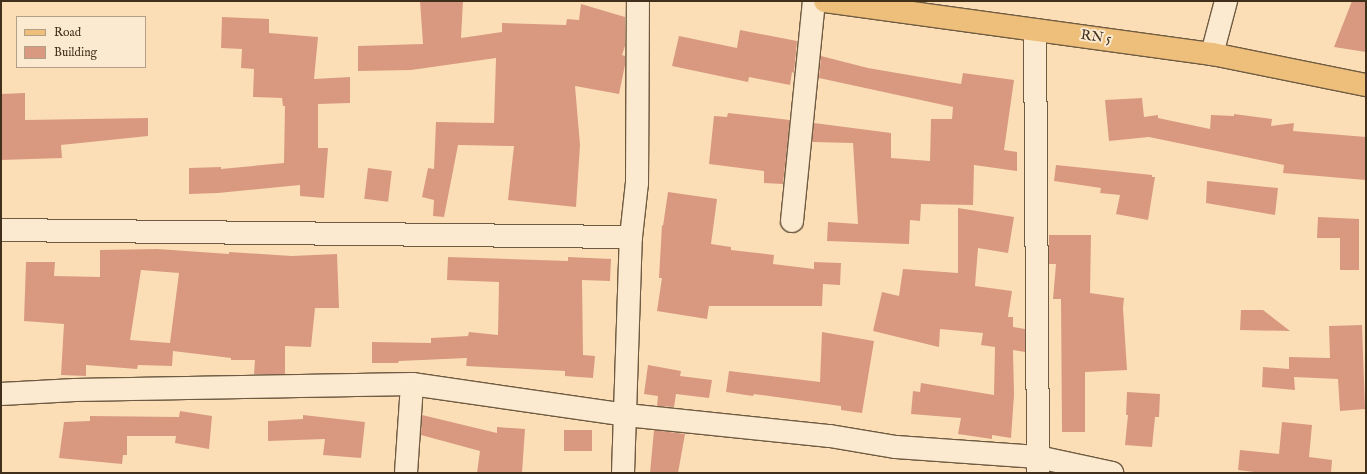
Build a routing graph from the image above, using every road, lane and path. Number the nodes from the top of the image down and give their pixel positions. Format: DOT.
graph roads {
  1 [pos="638,1"];
  2 [pos="814,1"];
  3 [pos="824,1"];
  4 [pos="1226,1"];
  5 [pos="1035,30"];
  6 [pos="1212,54"];
  7 [pos="1366,85"];
  8 [pos="792,221"];
  9 [pos="1,230"];
  10 [pos="631,237"];
  11 [pos="412,384"];
  12 [pos="1,394"];
  13 [pos="626,415"];
  14 [pos="1038,465"];
  15 [pos="406,473"];
  16 [pos="623,473"];
  17 [pos="1112,473"];
  1 -- 10 [label="street"];
  2 -- 8 [label="street"];
  3 -- 5 [label="main road, RN 5 / RN 5"];
  4 -- 6 [label="street"];
  5 -- 6 [label="main road, RN 5 / RN 5"];
  5 -- 14 [label="street"];
  6 -- 7 [label="main road, RN 5 / RN 5"];
  9 -- 10 [label="street"];
  10 -- 13 [label="street"];
  11 -- 12 [label="street"];
  11 -- 13 [label="street"];
  11 -- 15 [label="street"];
  13 -- 14 [label="street"];
  13 -- 16 [label="street"];
  14 -- 17 [label="street"];
}
